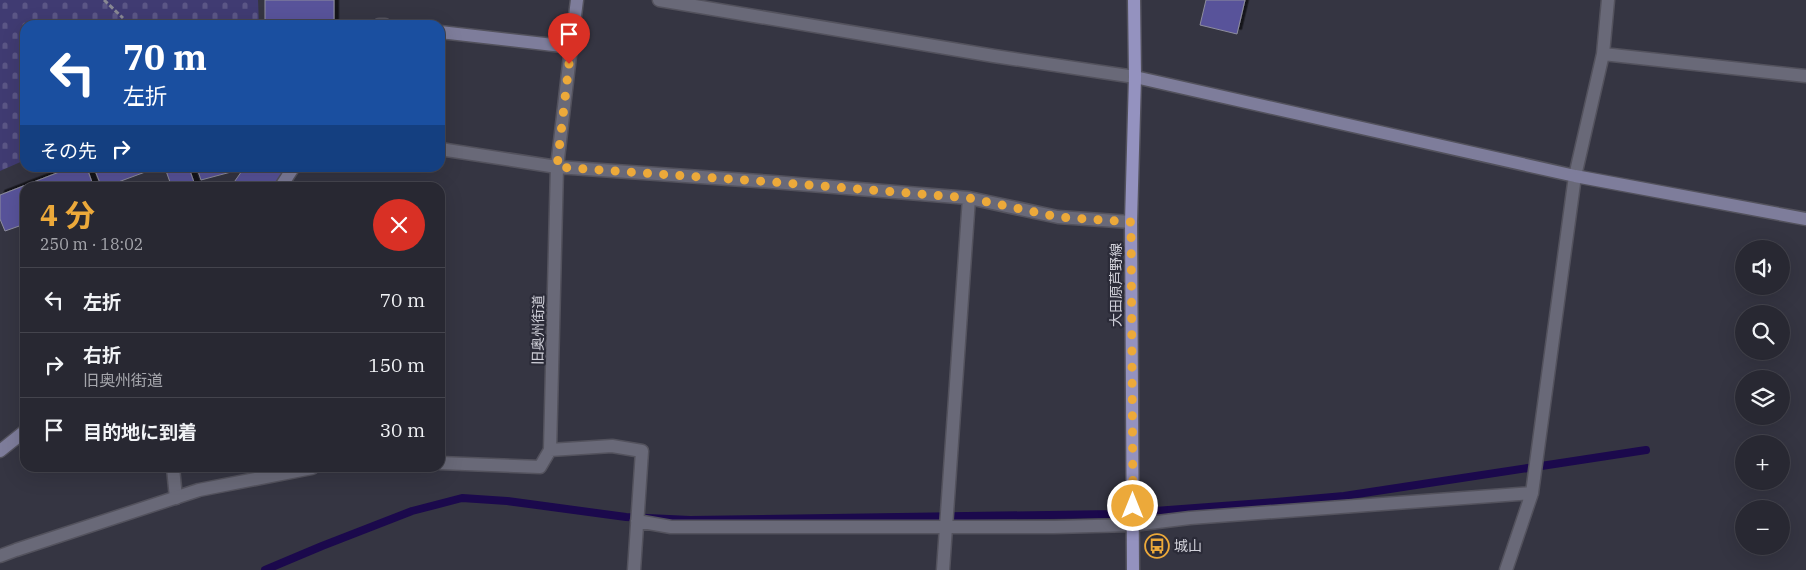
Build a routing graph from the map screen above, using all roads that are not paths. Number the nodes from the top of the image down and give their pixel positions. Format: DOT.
graph roads {
  1 [pos="577,0"];
  2 [pos="659,0"];
  3 [pos="1134,0"];
  4 [pos="1608,0"];
  5 [pos="445,33"];
  6 [pos="571,48"];
  7 [pos="1603,54"];
  8 [pos="1806,76"];
  9 [pos="1136,77"];
  10 [pos="445,150"];
  11 [pos="557,167"];
  12 [pos="1575,176"];
  13 [pos="969,198"];
  14 [pos="1806,219"];
  15 [pos="1131,222"];
  16 [pos="20,435"];
  17 [pos="550,450"];
  18 [pos="0,451"];
  19 [pos="445,463"];
  20 [pos="174,472"];
  21 [pos="291,472"];
  22 [pos="1532,493"];
  23 [pos="176,498"];
  24 [pos="637,521"];
  25 [pos="1133,525"];
  26 [pos="946,527"];
  27 [pos="0,556"];
  28 [pos="634,570"];
  29 [pos="943,570"];
  30 [pos="1133,570"];
  31 [pos="1506,570"];
  1 -- 6 [label="street, 旧奥州街道"];
  2 -- 9 [label="street"];
  3 -- 9 [label="main road, 大田原芦野線"];
  4 -- 7 [label="street"];
  5 -- 6 [label="street"];
  6 -- 11 [label="street, 旧奥州街道"];
  7 -- 8 [label="street"];
  7 -- 12 [label="street"];
  9 -- 12 [label="street"];
  9 -- 15 [label="main road, 大田原芦野線"];
  10 -- 11 [label="street"];
  11 -- 13 [label="street"];
  11 -- 17 [label="street, 旧奥州街道"];
  12 -- 14 [label="street"];
  12 -- 22 [label="street"];
  13 -- 15 [label="street"];
  13 -- 26 [label="street"];
  15 -- 25 [label="main road, 大田原芦野線"];
  16 -- 18 [label="street"];
  17 -- 19 [label="street"];
  17 -- 24 [label="street"];
  20 -- 23 [label="street"];
  21 -- 23 [label="street"];
  22 -- 25 [label="street"];
  22 -- 31 [label="street"];
  23 -- 27 [label="street"];
  24 -- 26 [label="street"];
  24 -- 28 [label="street"];
  25 -- 26 [label="street"];
  25 -- 30 [label="main road, 大田原芦野線"];
  26 -- 29 [label="street"];
}
